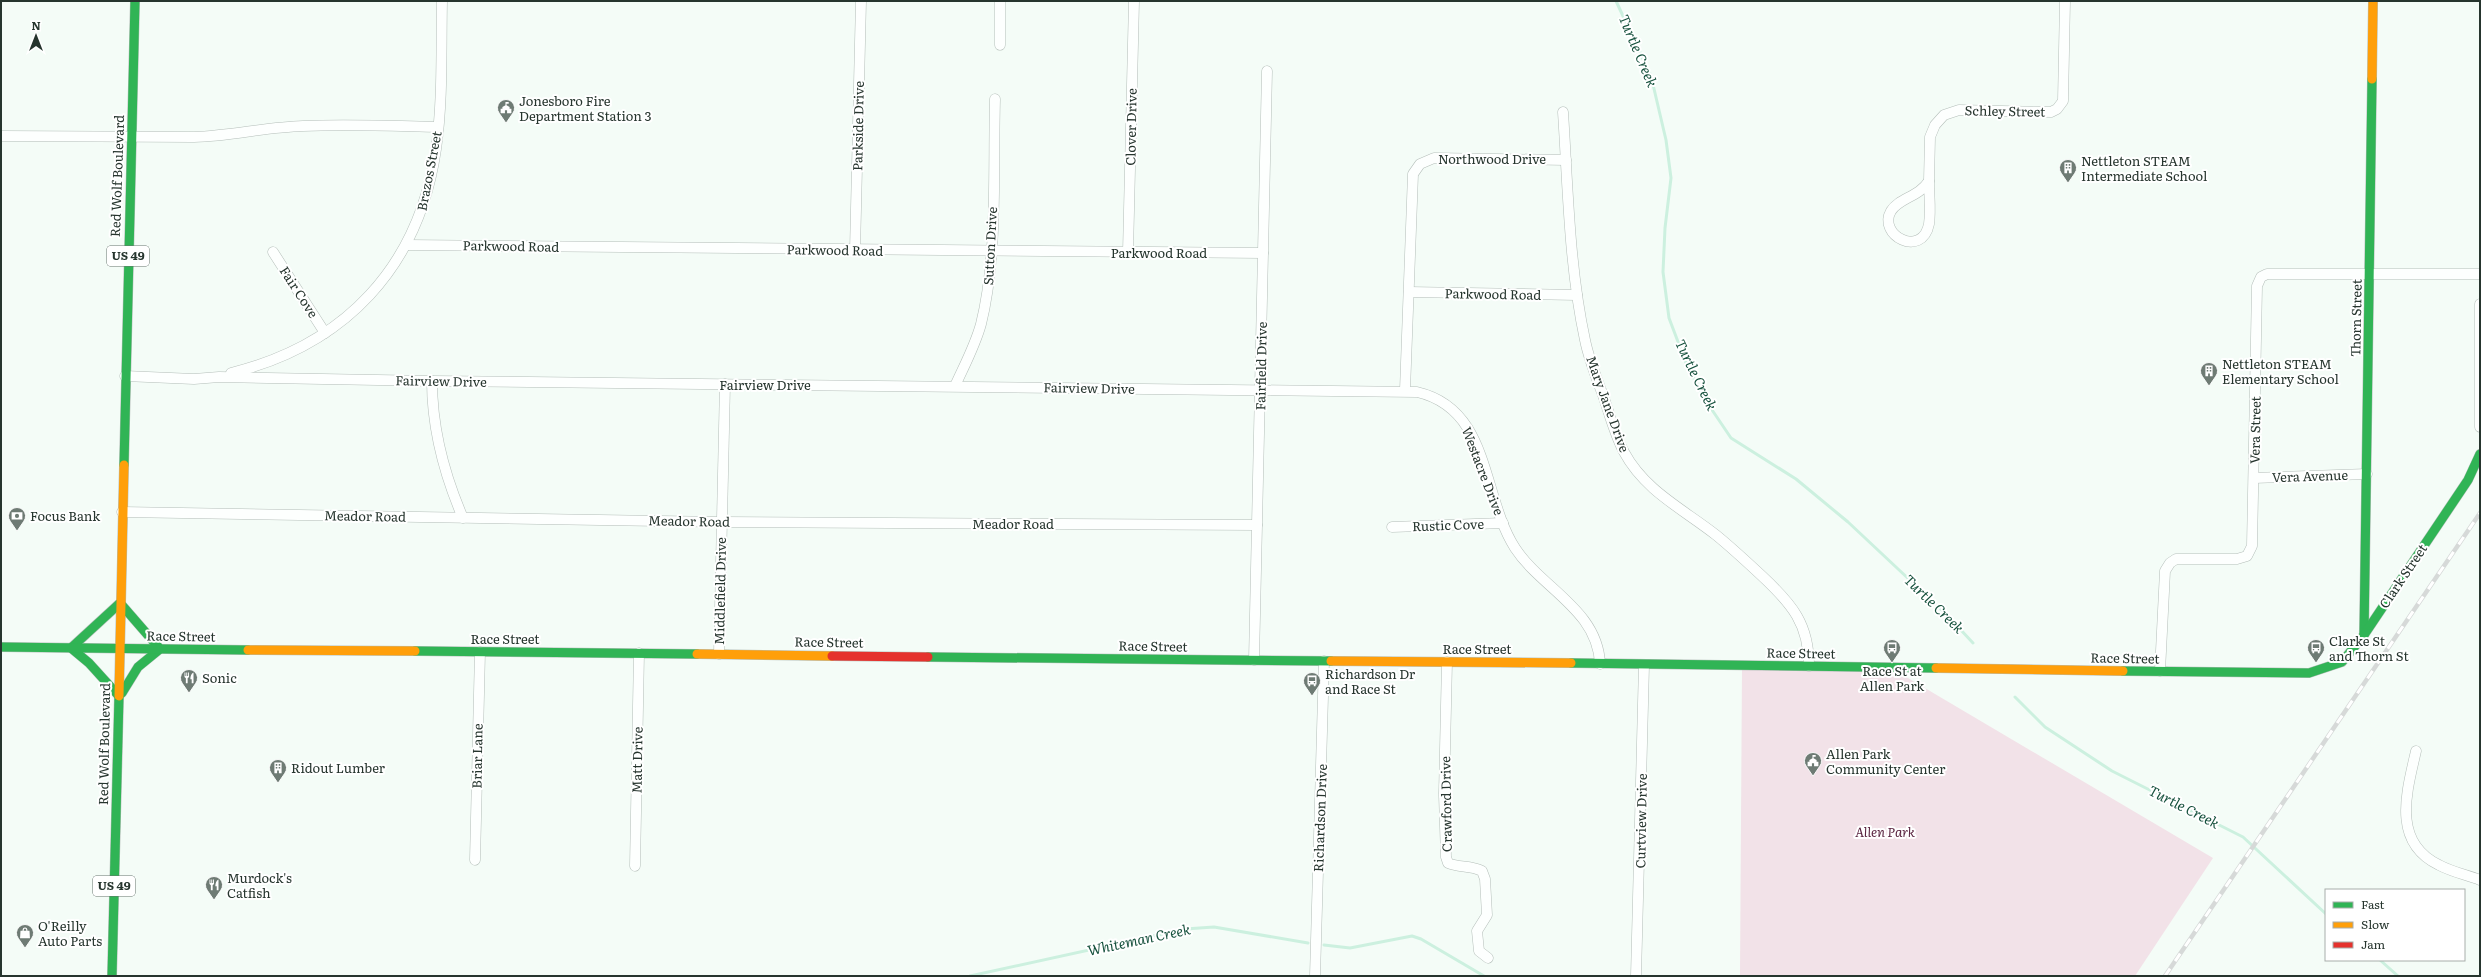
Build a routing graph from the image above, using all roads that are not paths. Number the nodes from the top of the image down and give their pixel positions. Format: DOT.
graph roads {
  1 [pos="135,1"];
  2 [pos="442,1"];
  3 [pos="861,1"];
  4 [pos="1000,1"];
  5 [pos="1134,1"];
  6 [pos="2065,1"];
  7 [pos="2374,1"];
  8 [pos="1000,45"];
  9 [pos="1267,71"];
  10 [pos="995,99"];
  11 [pos="1563,112"];
  12 [pos="438,127"];
  13 [pos="1,136"];
  14 [pos="131,136"];
  15 [pos="1566,160"];
  16 [pos="1929,181"];
  17 [pos="407,245"];
  18 [pos="855,250"];
  19 [pos="991,251"];
  20 [pos="273,252"];
  21 [pos="1128,252"];
  22 [pos="1263,254"];
  23 [pos="2370,273"];
  24 [pos="2480,274"];
  25 [pos="1409,292"];
  26 [pos="1577,295"];
  27 [pos="2480,304"];
  28 [pos="325,333"];
  29 [pos="125,376"];
  30 [pos="219,377"];
  31 [pos="432,381"];
  32 [pos="725,384"];
  33 [pos="955,386"];
  34 [pos="1260,390"];
  35 [pos="1405,390"];
  36 [pos="2480,427"];
  37 [pos="2480,454"];
  38 [pos="2366,474"];
  39 [pos="2254,478"];
  40 [pos="122,512"];
  41 [pos="464,518"];
  42 [pos="721,522"];
  43 [pos="1503,523"];
  44 [pos="1257,525"];
  45 [pos="1392,527"];
  46 [pos="120,603"];
  47 [pos="2364,635"];
  48 [pos="1,647"];
  49 [pos="71,648"];
  50 [pos="118,648"];
  51 [pos="160,649"];
  52 [pos="480,652"];
  53 [pos="639,653"];
  54 [pos="719,654"];
  55 [pos="1254,660"];
  56 [pos="1324,661"];
  57 [pos="1447,662"];
  58 [pos="1600,664"];
  59 [pos="1644,665"];
  60 [pos="1808,666"];
  61 [pos="2160,671"];
  62 [pos="2305,673"];
  63 [pos="118,695"];
  64 [pos="2416,751"];
  65 [pos="475,860"];
  66 [pos="635,866"];
  67 [pos="2480,880"];
  68 [pos="1488,958"];
  69 [pos="112,976"];
  70 [pos="1315,976"];
  71 [pos="1636,976"];
  1 -- 14 [label="main road, Red Wolf Boulevard / US 49"];
  2 -- 12 [label="street, Brazos Street"];
  3 -- 18 [label="street, Parkside Drive"];
  4 -- 8 [label="street"];
  5 -- 21 [label="street, Clover Drive"];
  6 -- 16 [label="street, Schley Street"];
  7 -- 23 [label="main road, Thorn Street"];
  9 -- 22 [label="street, Fairfield Drive"];
  10 -- 19 [label="street, Sutton Drive"];
  11 -- 15 [label="street, Mary Jane Drive"];
  12 -- 14 [label="street"];
  12 -- 17 [label="street, Brazos Street"];
  13 -- 14 [label="street"];
  14 -- 29 [label="main road, Red Wolf Boulevard / US 49"];
  15 -- 25 [label="street, Northwood Drive"];
  15 -- 26 [label="street, Mary Jane Drive"];
  16 -- 16 [label="street"];
  17 -- 18 [label="street, Parkwood Road"];
  17 -- 28 [label="street, Brazos Street"];
  18 -- 19 [label="street, Parkwood Road"];
  19 -- 21 [label="street, Parkwood Road"];
  19 -- 33 [label="street, Sutton Drive"];
  20 -- 28 [label="street, Fair Cove"];
  21 -- 22 [label="street, Parkwood Road"];
  22 -- 34 [label="street, Fairfield Drive"];
  23 -- 24 [label="street, Vera Street"];
  23 -- 38 [label="main road, Thorn Street"];
  23 -- 39 [label="street, Vera Street"];
  25 -- 26 [label="street, Parkwood Road"];
  25 -- 35 [label="street"];
  26 -- 60 [label="street, Mary Jane Drive"];
  27 -- 36 [label="street"];
  28 -- 30 [label="street, Brazos Street"];
  29 -- 30 [label="street, Fairview Drive"];
  29 -- 40 [label="main road, US 49"];
  30 -- 31 [label="street, Fairview Drive"];
  31 -- 32 [label="street, Fairview Drive"];
  31 -- 41 [label="street"];
  32 -- 33 [label="street, Fairview Drive"];
  32 -- 42 [label="street, Middlefield Drive"];
  33 -- 34 [label="street, Fairview Drive"];
  34 -- 35 [label="street, Fairview Drive"];
  34 -- 44 [label="street, Fairfield Drive"];
  35 -- 43 [label="street, Westacre Drive"];
  37 -- 47 [label="main road, Clark Street"];
  38 -- 39 [label="street, Vera Avenue"];
  38 -- 47 [label="main road, Thorn Street"];
  39 -- 61 [label="street, Vera Street"];
  40 -- 41 [label="street, Meador Road"];
  40 -- 46 [label="main road, Red Wolf Boulevard / US 49"];
  41 -- 42 [label="street, Meador Road"];
  42 -- 44 [label="street, Meador Road"];
  42 -- 54 [label="street, Middlefield Drive"];
  43 -- 45 [label="street, Rustic Cove"];
  43 -- 58 [label="street, Westacre Drive"];
  44 -- 55 [label="street, Fairfield Drive"];
  46 -- 49 [label="main road"];
  46 -- 50 [label="main road, Red Wolf Boulevard / US 49"];
  46 -- 51 [label="main road"];
  47 -- 62 [label="main road, Clark Street"];
  48 -- 49 [label="main road, Race Street"];
  49 -- 50 [label="main road, Race Street"];
  49 -- 63 [label="main road"];
  50 -- 51 [label="main road, Race Street"];
  50 -- 63 [label="main road, Red Wolf Boulevard / US 49"];
  51 -- 52 [label="main road, Race Street"];
  51 -- 63 [label="main road"];
  52 -- 53 [label="main road, Race Street"];
  52 -- 65 [label="street, Briar Lane"];
  53 -- 54 [label="main road, Race Street"];
  53 -- 66 [label="street, Matt Drive"];
  54 -- 55 [label="main road, Race Street"];
  55 -- 56 [label="main road, Race Street"];
  56 -- 57 [label="main road, Race Street"];
  56 -- 70 [label="street, Richardson Drive"];
  57 -- 58 [label="main road, Race Street"];
  57 -- 68 [label="street, Crawford Drive"];
  58 -- 59 [label="main road, Race Street"];
  59 -- 60 [label="main road, Race Street"];
  59 -- 71 [label="street, Curtview Drive"];
  60 -- 61 [label="main road, Race Street"];
  61 -- 62 [label="main road, Race Street"];
  63 -- 69 [label="main road, Red Wolf Boulevard / US 49"];
  64 -- 67 [label="street"];
}
